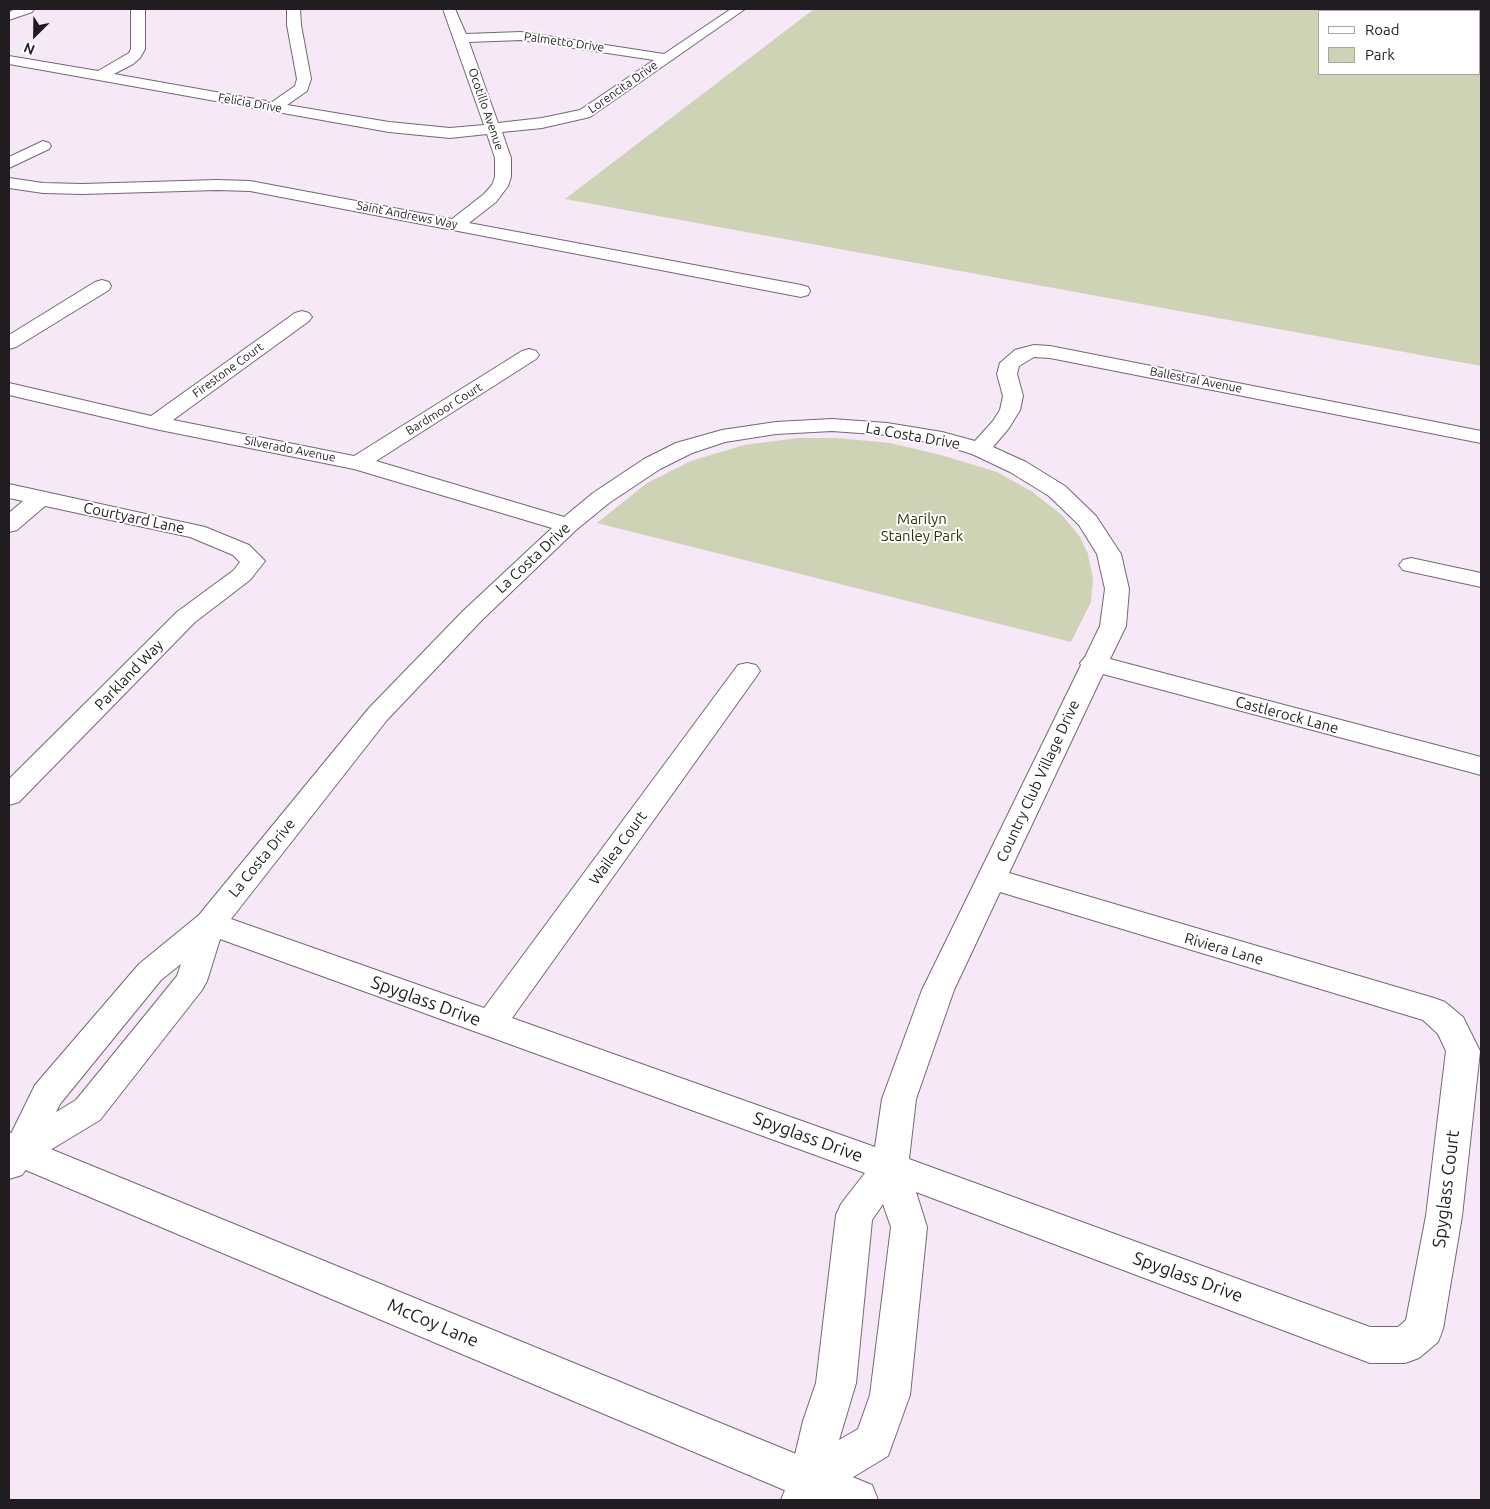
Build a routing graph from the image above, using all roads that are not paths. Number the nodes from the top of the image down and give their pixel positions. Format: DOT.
graph roads {
  1 [pos="27,9"];
  2 [pos="138,9"];
  3 [pos="294,9"];
  4 [pos="449,9"];
  5 [pos="717,11"];
  6 [pos="736,11"];
  7 [pos="9,16"];
  8 [pos="461,38"];
  9 [pos="666,58"];
  10 [pos="9,60"];
  11 [pos="100,76"];
  12 [pos="274,107"];
  13 [pos="493,129"];
  14 [pos="43,146"];
  15 [pos="9,163"];
  16 [pos="9,183"];
  17 [pos="457,224"];
  18 [pos="102,286"];
  19 [pos="801,291"];
  20 [pos="302,317"];
  21 [pos="9,343"];
  22 [pos="529,354"];
  23 [pos="9,389"];
  24 [pos="155,423"];
  25 [pos="1481,437"];
  26 [pos="980,449"];
  27 [pos="358,463"];
  28 [pos="9,491"];
  29 [pos="40,498"];
  30 [pos="9,525"];
  31 [pos="568,525"];
  32 [pos="253,561"];
  33 [pos="1411,565"];
  34 [pos="1481,580"];
  35 [pos="1093,664"];
  36 [pos="747,672"];
  37 [pos="1481,766"];
  38 [pos="9,795"];
  39 [pos="992,879"];
  40 [pos="210,923"];
  41 [pos="490,1024"];
  42 [pos="1451,1026"];
  43 [pos="12,1154"];
  44 [pos="890,1167"];
  45 [pos="1405,1345"];
  46 [pos="806,1490"];
  47 [pos="857,1500"];
  1 -- 7 [label="street"];
  2 -- 11 [label="street"];
  3 -- 12 [label="street"];
  4 -- 8 [label="street, Ocotillo Avenue"];
  5 -- 6 [label="street"];
  6 -- 9 [label="street, Lorencita Drive"];
  8 -- 9 [label="street, Palmetto Drive"];
  8 -- 13 [label="street, Ocotillo Avenue"];
  9 -- 13 [label="street, Lorencita Drive"];
  10 -- 11 [label="street, Felicia Drive"];
  11 -- 12 [label="street, Felicia Drive"];
  12 -- 13 [label="street, Felicia Drive"];
  13 -- 17 [label="street, Ocotillo Avenue"];
  14 -- 15 [label="street"];
  16 -- 17 [label="street, Saint Andrews Way"];
  17 -- 19 [label="street, Saint Andrews Way"];
  18 -- 21 [label="street"];
  20 -- 24 [label="street, Firestone Court"];
  22 -- 27 [label="street, Bardmoor Court"];
  23 -- 24 [label="street, Silverado Avenue"];
  24 -- 27 [label="street, Silverado Avenue"];
  25 -- 26 [label="street, Ballestral Avenue"];
  26 -- 31 [label="street, La Costa Drive"];
  26 -- 35 [label="street, Country Club Village Drive"];
  27 -- 31 [label="street, Silverado Avenue"];
  28 -- 29 [label="street, Courtyard Lane"];
  29 -- 30 [label="street"];
  29 -- 32 [label="street, Courtyard Lane"];
  31 -- 40 [label="street, La Costa Drive"];
  32 -- 38 [label="street, Parkland Way"];
  33 -- 34 [label="street"];
  35 -- 37 [label="street, Castlerock Lane"];
  35 -- 39 [label="street, Country Club Village Drive"];
  36 -- 41 [label="street, Wailea Court"];
  39 -- 42 [label="street, Riviera Lane"];
  39 -- 44 [label="street, Country Club Village Drive"];
  40 -- 41 [label="street, Spyglass Drive"];
  40 -- 43 [label="street, La Costa Drive"];
  41 -- 44 [label="street, Spyglass Drive"];
  42 -- 45 [label="street, Spyglass Court"];
  43 -- 46 [label="street, McCoy Lane"];
  44 -- 45 [label="street, Spyglass Drive"];
  44 -- 46 [label="street, Country Club Village Drive"];
  44 -- 46 [label="street, Country Club Village Drive"];
  46 -- 47 [label="street, McCoy Lane"];
}
